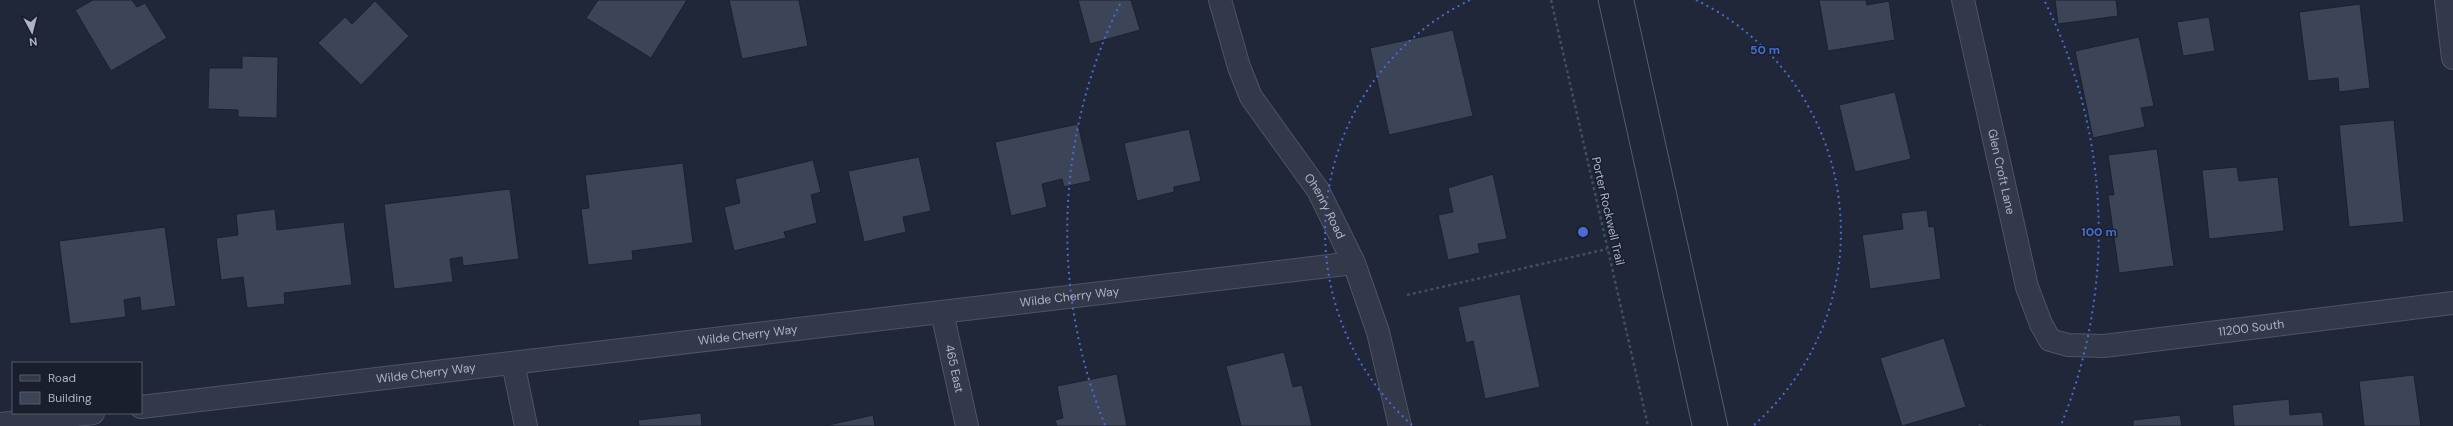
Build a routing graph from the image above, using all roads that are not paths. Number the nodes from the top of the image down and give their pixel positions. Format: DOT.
graph roads {
  1 [pos="1220,0"];
  2 [pos="1963,0"];
  3 [pos="2446,0"];
  4 [pos="2453,58"];
  5 [pos="1354,263"];
  6 [pos="2453,302"];
  7 [pos="942,312"];
  8 [pos="2050,340"];
  9 [pos="514,363"];
  10 [pos="142,407"];
  11 [pos="85,414"];
  12 [pos="0,424"];
  13 [pos="526,426"];
  14 [pos="967,426"];
  15 [pos="1400,426"];
  1 -- 5 [label="street, Ohenry Road"];
  2 -- 8 [label="street, Glen Croft Lane"];
  3 -- 4 [label="street"];
  5 -- 7 [label="street, Wilde Cherry Way"];
  5 -- 15 [label="street, Ohenry Road"];
  6 -- 8 [label="street, 11200 South"];
  7 -- 9 [label="street, Wilde Cherry Way"];
  7 -- 14 [label="street, 465 East"];
  9 -- 10 [label="street, Wilde Cherry Way"];
  9 -- 13 [label="street"];
  11 -- 12 [label="street"];
}
